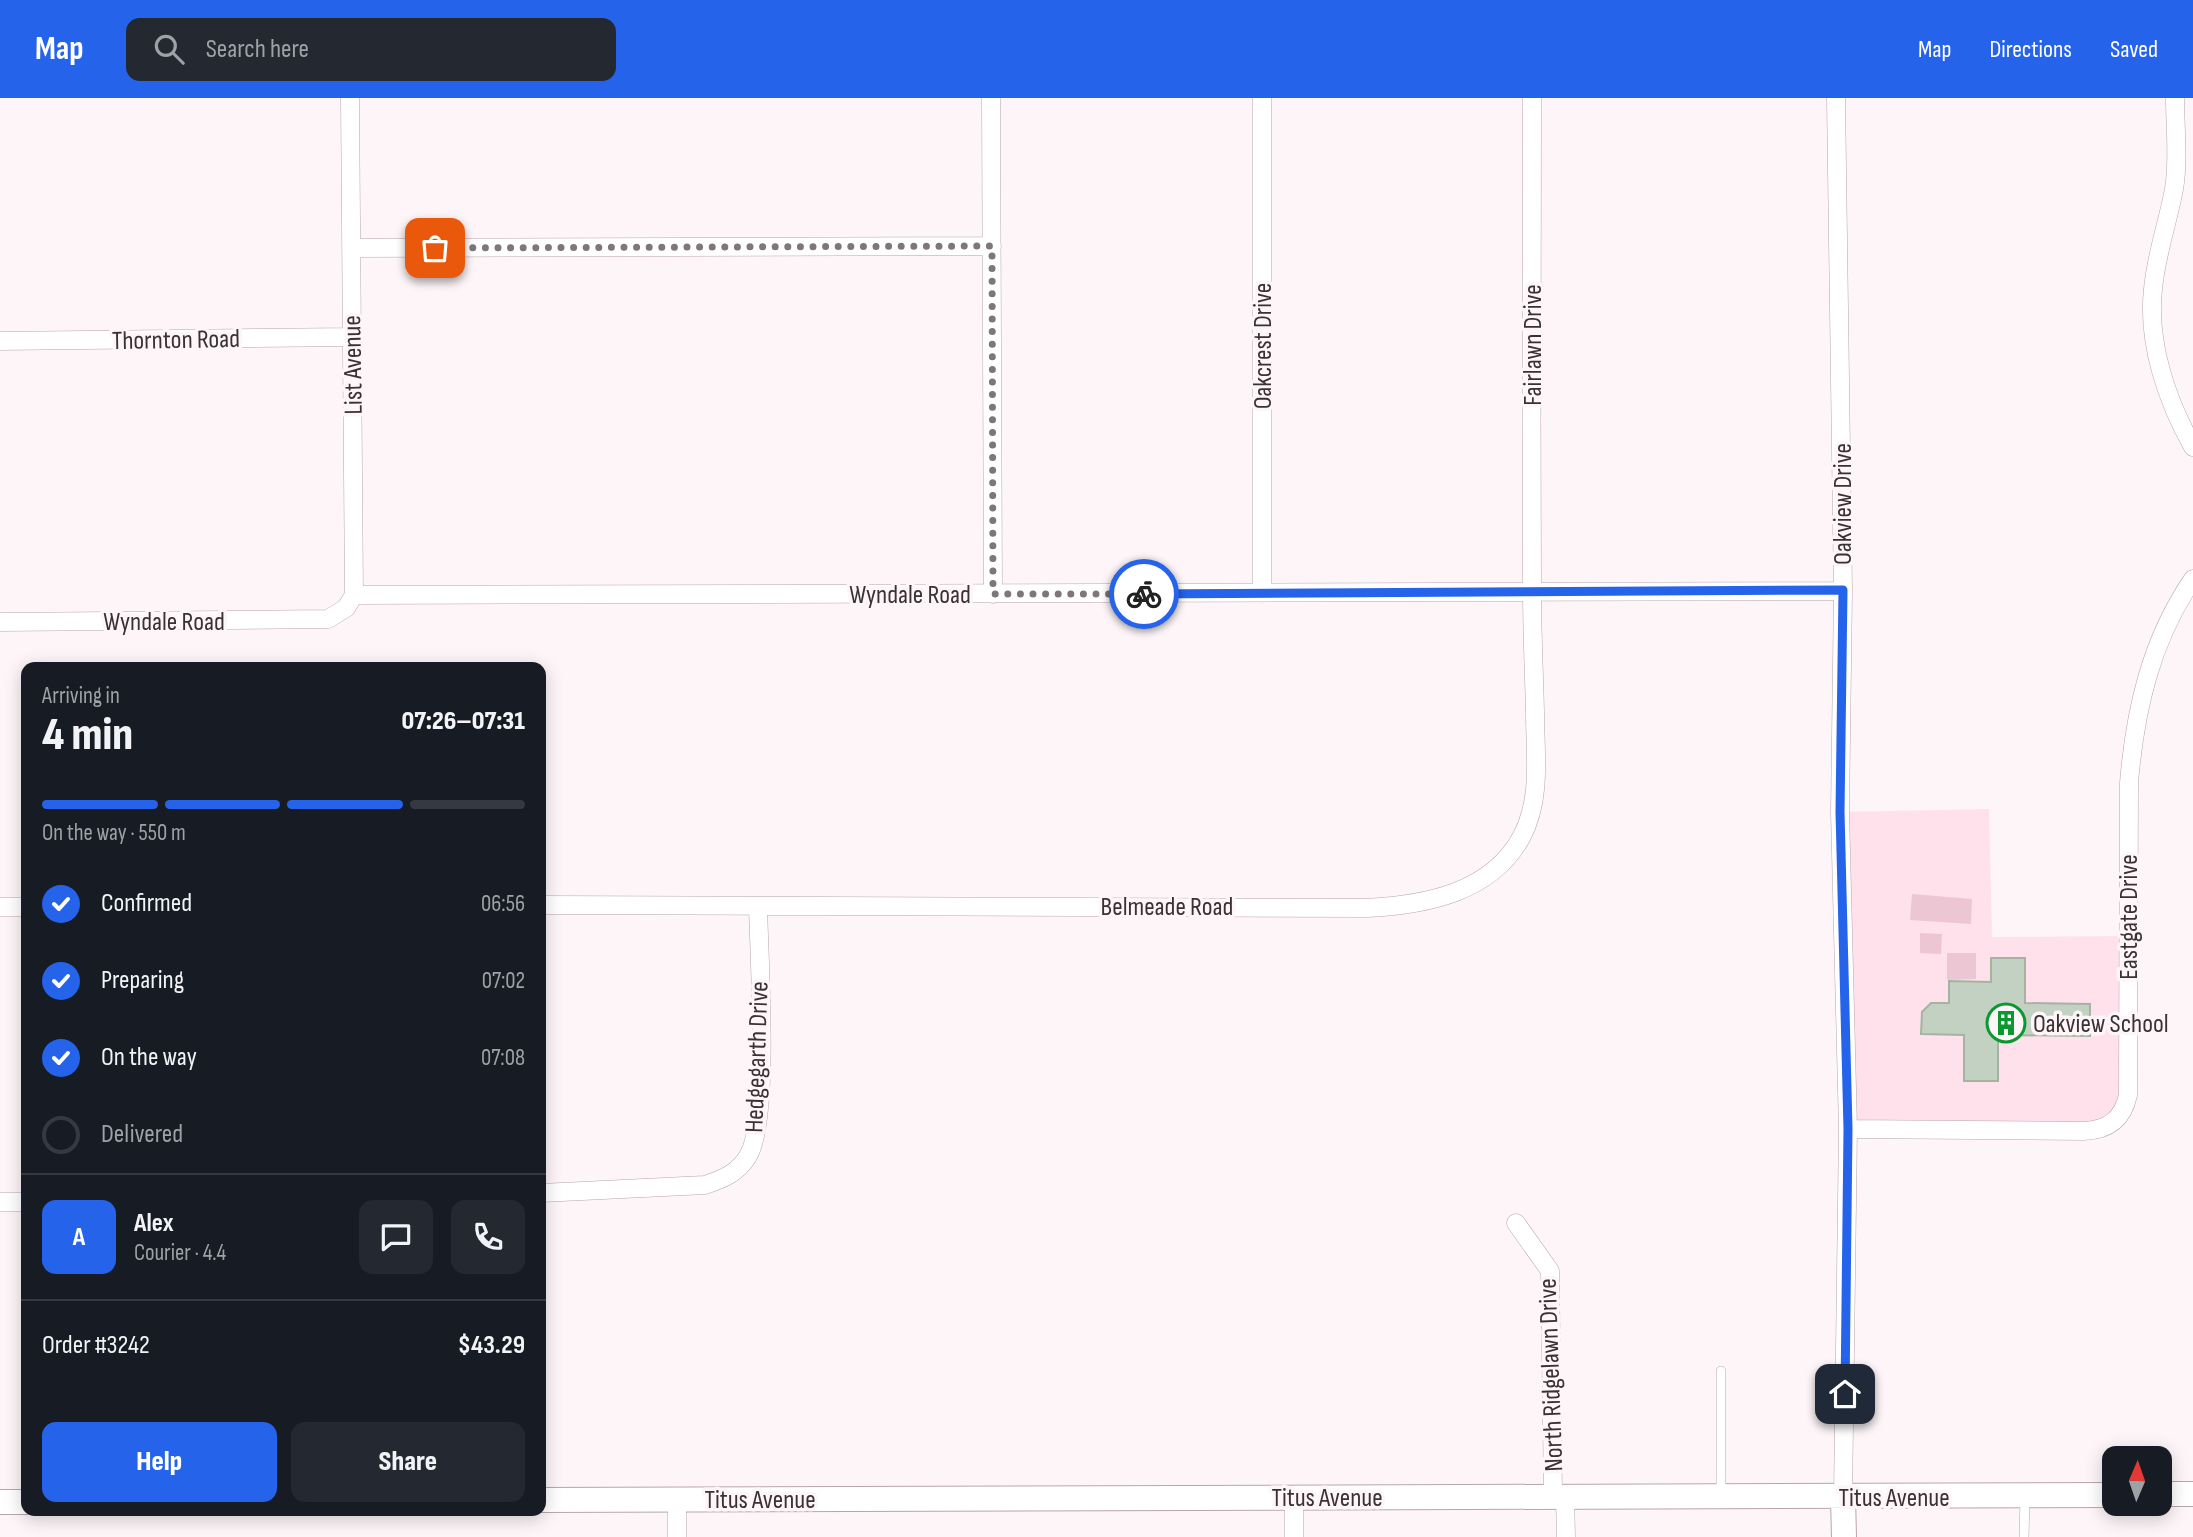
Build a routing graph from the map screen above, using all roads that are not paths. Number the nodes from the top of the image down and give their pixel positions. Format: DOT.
graph roads {
  1 [pos="351,98"];
  2 [pos="991,98"];
  3 [pos="1262,98"];
  4 [pos="1532,98"];
  5 [pos="1836,98"];
  6 [pos="2175,98"];
  7 [pos="992,246"];
  8 [pos="351,248"];
  9 [pos="352,337"];
  10 [pos="0,341"];
  11 [pos="2193,447"];
  12 [pos="2193,579"];
  13 [pos="1843,590"];
  14 [pos="1262,593"];
  15 [pos="1532,593"];
  16 [pos="993,594"];
  17 [pos="354,595"];
  18 [pos="0,622"];
  19 [pos="546,905"];
  20 [pos="758,906"];
  21 [pos="0,907"];
  22 [pos="21,907"];
  23 [pos="1848,1129"];
  24 [pos="546,1193"];
  25 [pos="0,1202"];
  26 [pos="21,1202"];
  27 [pos="1516,1223"];
  28 [pos="1721,1371"];
  29 [pos="2172,1494"];
  30 [pos="2193,1494"];
  31 [pos="2102,1495"];
  32 [pos="1559,1496"];
  33 [pos="2025,1496"];
  34 [pos="1294,1497"];
  35 [pos="1721,1497"];
  36 [pos="1843,1497"];
  37 [pos="677,1499"];
  38 [pos="546,1500"];
  39 [pos="0,1502"];
  40 [pos="21,1502"];
  41 [pos="677,1537"];
  42 [pos="1294,1537"];
  43 [pos="1566,1537"];
  44 [pos="1844,1537"];
  45 [pos="2024,1537"];
  1 -- 8 [label="street, List Avenue"];
  2 -- 7 [label="street"];
  3 -- 14 [label="street, Oakcrest Drive"];
  4 -- 15 [label="street, Fairlawn Drive"];
  5 -- 13 [label="street, Oakview Drive"];
  6 -- 11 [label="street"];
  7 -- 8 [label="street"];
  7 -- 16 [label="street"];
  8 -- 9 [label="street, List Avenue"];
  9 -- 10 [label="street, Thornton Road"];
  9 -- 17 [label="street, List Avenue"];
  12 -- 23 [label="street, Eastgate Drive"];
  13 -- 15 [label="street, Wyndale Road"];
  13 -- 23 [label="street, Oakview Drive"];
  14 -- 15 [label="street, Wyndale Road"];
  14 -- 16 [label="street, Wyndale Road"];
  15 -- 20 [label="street, Belmeade Road"];
  16 -- 17 [label="street, Wyndale Road"];
  17 -- 18 [label="street, Wyndale Road"];
  19 -- 20 [label="street, Belmeade Road"];
  20 -- 24 [label="street, Hedgegarth Drive"];
  21 -- 22 [label="street"];
  23 -- 36 [label="street, Oakview Drive"];
  25 -- 26 [label="street"];
  27 -- 32 [label="street, North Ridgelawn Drive"];
  28 -- 35 [label="lane"];
  29 -- 30 [label="main road"];
  31 -- 33 [label="main road, Titus Avenue"];
  32 -- 34 [label="main road, Titus Avenue"];
  32 -- 35 [label="main road, Titus Avenue"];
  32 -- 43 [label="street, North Ridgelawn Drive"];
  33 -- 36 [label="main road, Titus Avenue"];
  33 -- 45 [label="lane"];
  34 -- 37 [label="main road, Titus Avenue"];
  34 -- 42 [label="street"];
  35 -- 36 [label="main road, Titus Avenue"];
  36 -- 44 [label="main road"];
  37 -- 38 [label="main road, Titus Avenue"];
  37 -- 41 [label="street"];
  39 -- 40 [label="main road"];
}
